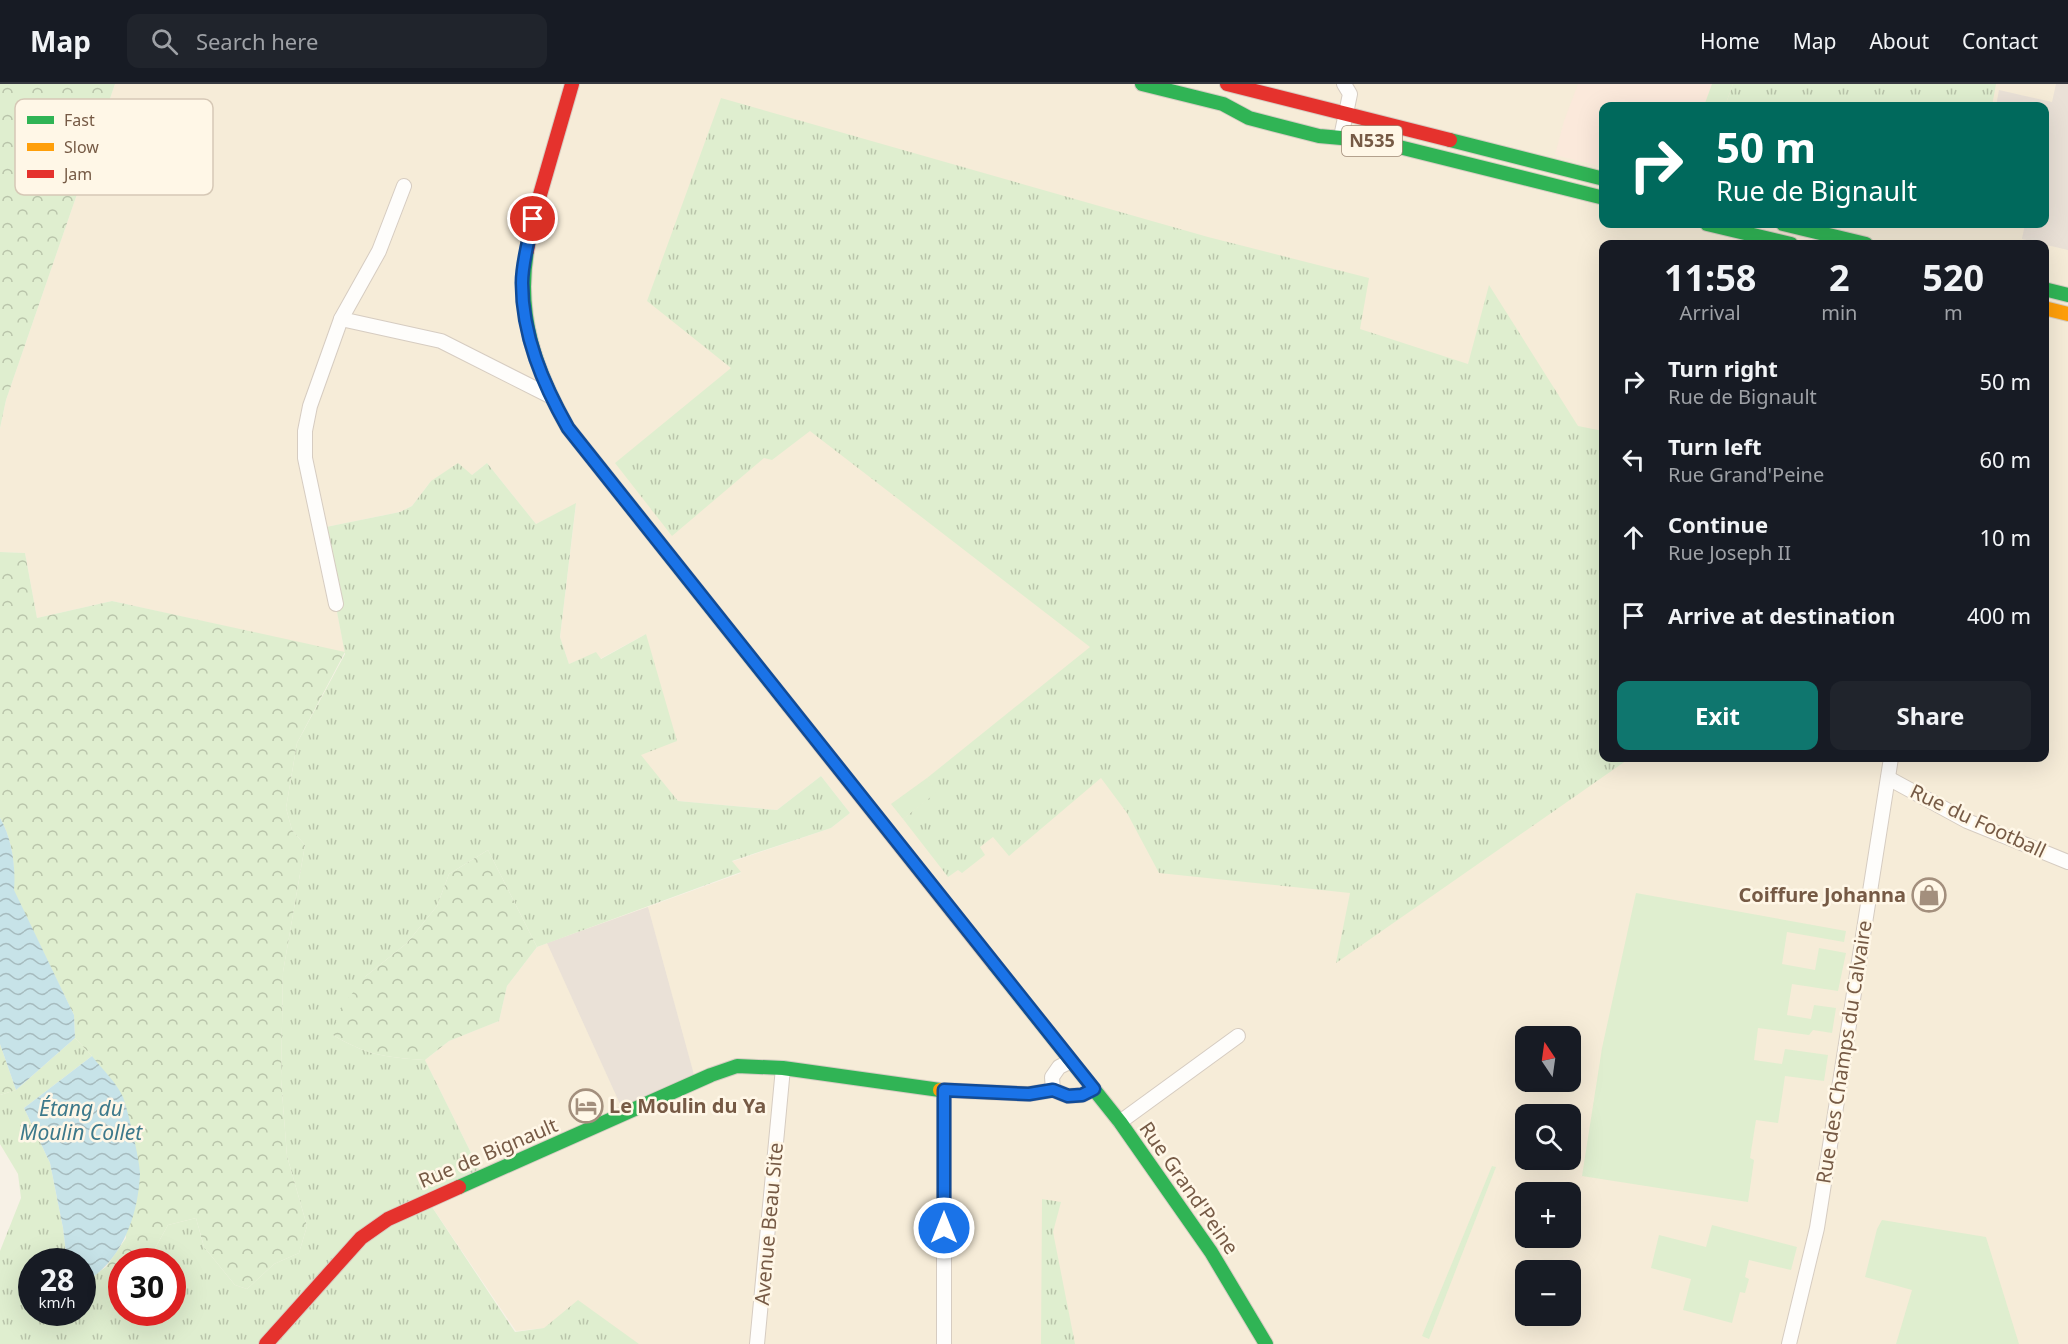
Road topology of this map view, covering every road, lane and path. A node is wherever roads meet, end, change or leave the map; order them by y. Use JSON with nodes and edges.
{"nodes":[{"id":1,"x":572,"y":84,"type":"edge"},
{"id":2,"x":1142,"y":84,"type":"edge"},
{"id":3,"x":1227,"y":84,"type":"edge"},
{"id":4,"x":1344,"y":84,"type":"edge"},
{"id":5,"x":1347,"y":114,"type":"junction"},
{"id":6,"x":1341,"y":137,"type":"junction"},
{"id":7,"x":1599,"y":177,"type":"edge"},
{"id":8,"x":404,"y":186,"type":"dead end"},
{"id":9,"x":1599,"y":197,"type":"edge"},
{"id":10,"x":1724,"y":228,"type":"edge"},
{"id":11,"x":1800,"y":228,"type":"edge"},
{"id":12,"x":1774,"y":240,"type":"edge"},
{"id":13,"x":1849,"y":240,"type":"edge"},
{"id":14,"x":2049,"y":290,"type":"edge"},
{"id":15,"x":2068,"y":295,"type":"edge"},
{"id":16,"x":2049,"y":309,"type":"edge"},
{"id":17,"x":2068,"y":314,"type":"edge"},
{"id":18,"x":341,"y":319,"type":"junction"},
{"id":19,"x":550,"y":396,"type":"junction"},
{"id":20,"x":336,"y":604,"type":"dead end"},
{"id":21,"x":1891,"y":762,"type":"edge"},
{"id":22,"x":1888,"y":778,"type":"junction"},
{"id":23,"x":2068,"y":862,"type":"edge"},
{"id":24,"x":1238,"y":1036,"type":"dead end"},
{"id":25,"x":1071,"y":1060,"type":"junction"},
{"id":26,"x":783,"y":1068,"type":"junction"},
{"id":27,"x":1094,"y":1089,"type":"junction"},
{"id":28,"x":944,"y":1090,"type":"junction"},
{"id":29,"x":1053,"y":1090,"type":"junction"},
{"id":30,"x":1119,"y":1122,"type":"junction"},
{"id":31,"x":266,"y":1344,"type":"edge"},
{"id":32,"x":757,"y":1344,"type":"edge"},
{"id":33,"x":944,"y":1344,"type":"edge"},
{"id":34,"x":1266,"y":1344,"type":"edge"},
{"id":35,"x":1789,"y":1344,"type":"edge"}],
"edges":[{"from":1,"to":19,"type":"main road","name":"Rue Grand'Peine"},
{"from":2,"to":6,"type":"main road","number":"N535"},
{"from":3,"to":5,"type":"main road","number":"N535"},
{"from":4,"to":5,"type":"street"},
{"from":5,"to":6,"type":"street"},
{"from":5,"to":7,"type":"main road","number":"N535"},
{"from":6,"to":9,"type":"main road","number":"N535"},
{"from":8,"to":18,"type":"street"},
{"from":10,"to":12,"type":"main road"},
{"from":11,"to":13,"type":"main road"},
{"from":14,"to":15,"type":"main road"},
{"from":16,"to":17,"type":"main road"},
{"from":18,"to":19,"type":"street"},
{"from":18,"to":20,"type":"street"},
{"from":19,"to":25,"type":"main road","name":"Rue Grand'Peine"},
{"from":21,"to":22,"type":"street","name":"Rue des Champs du Calvaire"},
{"from":22,"to":23,"type":"street","name":"Rue du Football"},
{"from":22,"to":35,"type":"street","name":"Rue des Champs du Calvaire"},
{"from":24,"to":30,"type":"street"},
{"from":25,"to":27,"type":"main road","name":"Rue Grand'Peine"},
{"from":25,"to":29,"type":"street"},
{"from":26,"to":28,"type":"main road","name":"Rue de Bignault"},
{"from":26,"to":31,"type":"main road","name":"Rue de Bignault"},
{"from":26,"to":32,"type":"street","name":"Avenue Beau Site"},
{"from":27,"to":29,"type":"main road","name":"Rue de Bignault"},
{"from":27,"to":30,"type":"main road","name":"Rue Grand'Peine"},
{"from":28,"to":29,"type":"main road","name":"Rue de Bignault"},
{"from":28,"to":33,"type":"street"},
{"from":30,"to":34,"type":"main road","name":"Rue Grand'Peine"}]}
